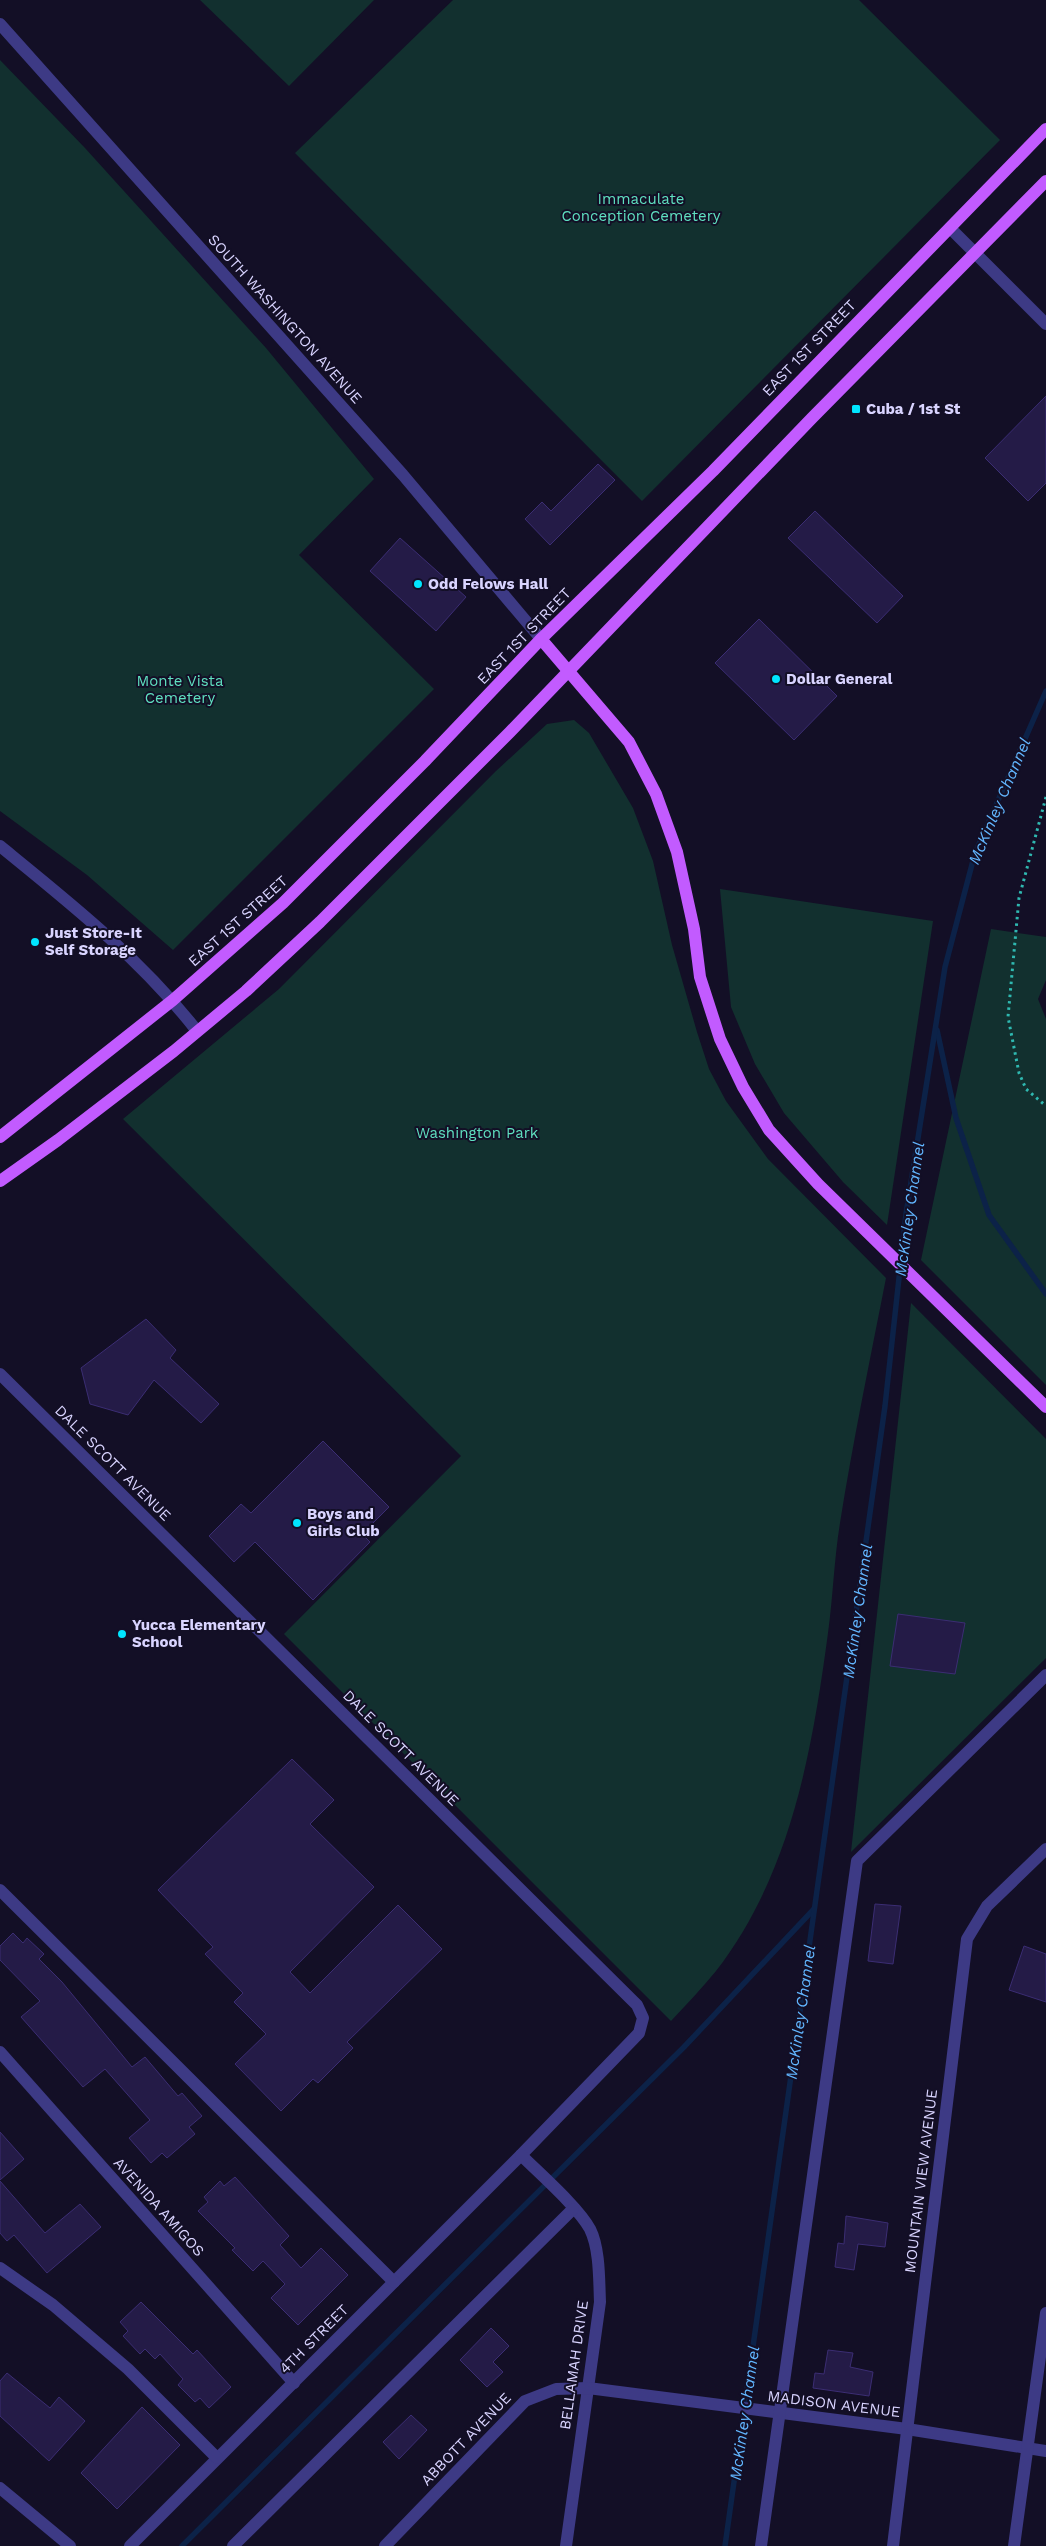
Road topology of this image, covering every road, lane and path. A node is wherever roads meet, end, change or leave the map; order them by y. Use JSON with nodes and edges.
{"nodes":[{"id":1,"x":0,"y":24,"type":"edge"},
{"id":2,"x":1046,"y":129,"type":"edge"},
{"id":3,"x":1046,"y":181,"type":"edge"},
{"id":4,"x":950,"y":228,"type":"junction"},
{"id":5,"x":974,"y":253,"type":"junction"},
{"id":6,"x":1046,"y":324,"type":"edge"},
{"id":7,"x":542,"y":639,"type":"junction"},
{"id":8,"x":569,"y":669,"type":"junction"},
{"id":9,"x":1046,"y":798,"type":"edge"},
{"id":10,"x":0,"y":846,"type":"edge"},
{"id":11,"x":173,"y":1000,"type":"junction"},
{"id":12,"x":197,"y":1031,"type":"junction"},
{"id":13,"x":1046,"y":1106,"type":"edge"},
{"id":14,"x":0,"y":1137,"type":"edge"},
{"id":15,"x":0,"y":1181,"type":"edge"},
{"id":16,"x":0,"y":1374,"type":"edge"},
{"id":17,"x":1046,"y":1407,"type":"edge"},
{"id":18,"x":1046,"y":1675,"type":"edge"},
{"id":19,"x":1046,"y":1848,"type":"edge"},
{"id":20,"x":0,"y":1890,"type":"edge"},
{"id":21,"x":0,"y":2052,"type":"edge"},
{"id":22,"x":521,"y":2155,"type":"junction"},
{"id":23,"x":570,"y":2206,"type":"junction"},
{"id":24,"x":0,"y":2268,"type":"edge"},
{"id":25,"x":394,"y":2282,"type":"junction"},
{"id":26,"x":1046,"y":2313,"type":"edge"},
{"id":27,"x":294,"y":2383,"type":"junction"},
{"id":28,"x":588,"y":2388,"type":"junction"},
{"id":29,"x":780,"y":2414,"type":"junction"},
{"id":30,"x":906,"y":2429,"type":"junction"},
{"id":31,"x":1027,"y":2448,"type":"junction"},
{"id":32,"x":1046,"y":2451,"type":"edge"},
{"id":33,"x":217,"y":2458,"type":"junction"},
{"id":34,"x":0,"y":2488,"type":"edge"},
{"id":35,"x":70,"y":2546,"type":"edge"},
{"id":36,"x":130,"y":2546,"type":"edge"},
{"id":37,"x":233,"y":2546,"type":"edge"},
{"id":38,"x":385,"y":2546,"type":"edge"},
{"id":39,"x":566,"y":2546,"type":"edge"},
{"id":40,"x":761,"y":2546,"type":"edge"},
{"id":41,"x":893,"y":2546,"type":"edge"},
{"id":42,"x":1014,"y":2546,"type":"edge"}],
"edges":[{"from":1,"to":7,"type":"street","name":"SOUTH WASHINGTON AVENUE"},
{"from":2,"to":4,"type":"main road","name":"EAST 1ST STREET"},
{"from":3,"to":5,"type":"main road"},
{"from":4,"to":5,"type":"street"},
{"from":4,"to":7,"type":"main road","name":"EAST 1ST STREET"},
{"from":5,"to":6,"type":"street"},
{"from":5,"to":8,"type":"main road"},
{"from":7,"to":8,"type":"main road"},
{"from":7,"to":11,"type":"main road","name":"EAST 1ST STREET"},
{"from":8,"to":12,"type":"main road"},
{"from":8,"to":17,"type":"main road"},
{"from":9,"to":13,"type":"path"},
{"from":10,"to":11,"type":"street"},
{"from":11,"to":12,"type":"street"},
{"from":11,"to":14,"type":"main road","name":"EAST 1ST STREET"},
{"from":12,"to":15,"type":"main road"},
{"from":16,"to":22,"type":"street","name":"DALE SCOTT AVENUE"},
{"from":18,"to":29,"type":"street"},
{"from":19,"to":30,"type":"street","name":"MOUNTAIN VIEW AVENUE"},
{"from":20,"to":25,"type":"street"},
{"from":21,"to":27,"type":"street","name":"AVENIDA AMIGOS"},
{"from":22,"to":23,"type":"street","name":"BELLAMAH DRIVE"},
{"from":22,"to":25,"type":"street","name":"4TH STREET"},
{"from":23,"to":28,"type":"street","name":"BELLAMAH DRIVE"},
{"from":23,"to":37,"type":"street"},
{"from":24,"to":33,"type":"street"},
{"from":25,"to":27,"type":"street","name":"4TH STREET"},
{"from":26,"to":31,"type":"street"},
{"from":27,"to":33,"type":"street","name":"4TH STREET"},
{"from":28,"to":29,"type":"street","name":"MADISON AVENUE"},
{"from":28,"to":38,"type":"street","name":"ABBOTT AVENUE"},
{"from":28,"to":39,"type":"street","name":"BELLAMAH DRIVE"},
{"from":29,"to":30,"type":"street","name":"MADISON AVENUE"},
{"from":29,"to":40,"type":"street"},
{"from":30,"to":31,"type":"street","name":"MADISON AVENUE"},
{"from":30,"to":41,"type":"street","name":"MOUNTAIN VIEW AVENUE"},
{"from":31,"to":32,"type":"street","name":"MADISON AVENUE"},
{"from":31,"to":42,"type":"street"},
{"from":33,"to":36,"type":"street","name":"4TH STREET"},
{"from":34,"to":35,"type":"street"}]}
